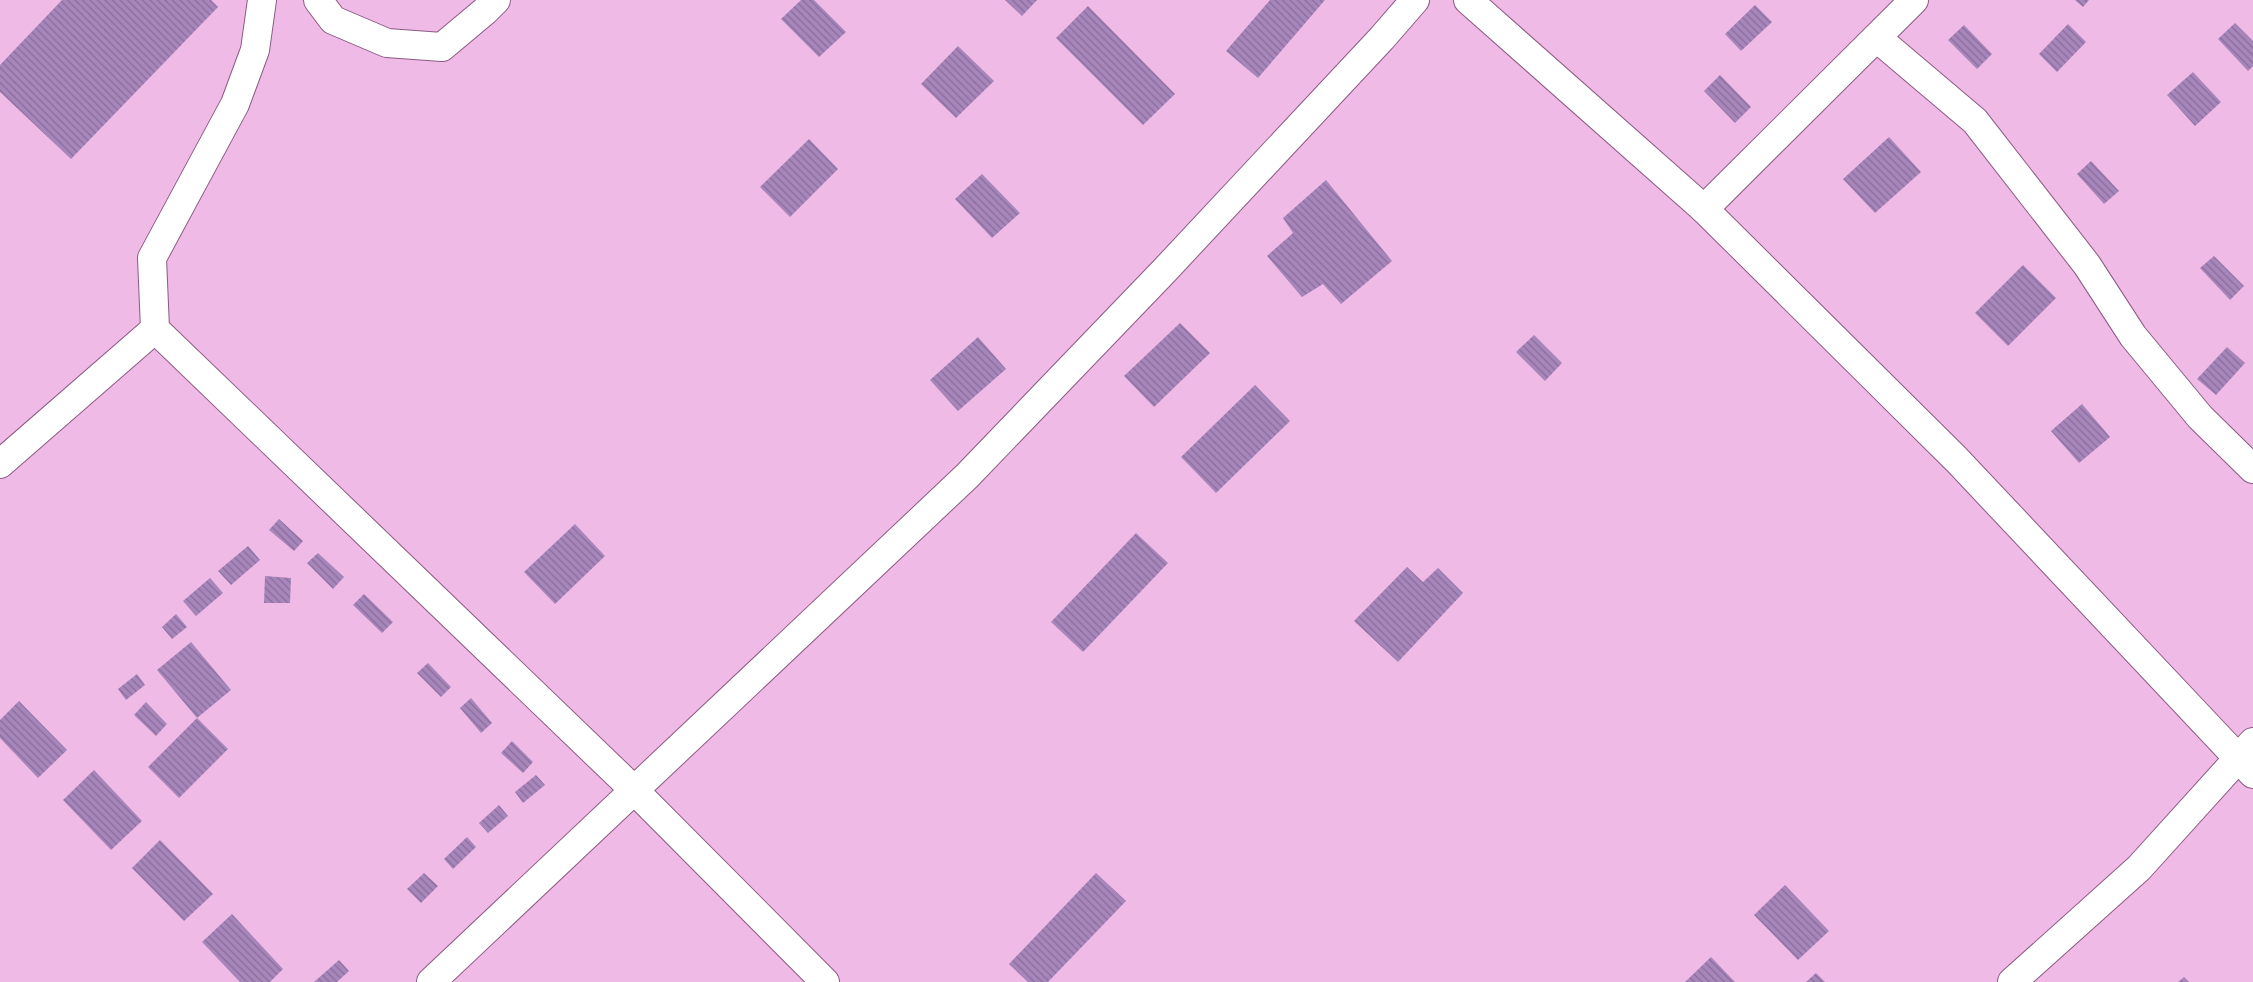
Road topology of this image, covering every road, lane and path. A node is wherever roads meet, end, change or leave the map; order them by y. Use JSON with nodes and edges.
{"nodes":[{"id":1,"x":262,"y":0,"type":"edge"},
{"id":2,"x":318,"y":0,"type":"edge"},
{"id":3,"x":496,"y":0,"type":"edge"},
{"id":4,"x":1415,"y":0,"type":"edge"},
{"id":5,"x":1468,"y":0,"type":"edge"},
{"id":6,"x":1914,"y":0,"type":"edge"},
{"id":7,"x":1877,"y":38,"type":"junction"},
{"id":8,"x":1704,"y":210,"type":"junction"},
{"id":9,"x":155,"y":329,"type":"junction"},
{"id":10,"x":0,"y":464,"type":"edge"},
{"id":11,"x":2253,"y":469,"type":"edge"},
{"id":12,"x":2248,"y":758,"type":"edge"},
{"id":13,"x":633,"y":789,"type":"junction"},
{"id":14,"x":431,"y":982,"type":"edge"},
{"id":15,"x":825,"y":982,"type":"edge"},
{"id":16,"x":2012,"y":982,"type":"edge"}],
"edges":[{"from":1,"to":9,"type":"street"},
{"from":2,"to":3,"type":"street"},
{"from":4,"to":13,"type":"street"},
{"from":5,"to":8,"type":"street"},
{"from":6,"to":7,"type":"street"},
{"from":7,"to":8,"type":"street"},
{"from":7,"to":11,"type":"street"},
{"from":8,"to":12,"type":"street"},
{"from":9,"to":10,"type":"street"},
{"from":9,"to":13,"type":"street"},
{"from":12,"to":16,"type":"street"},
{"from":13,"to":14,"type":"street"},
{"from":13,"to":15,"type":"street"}]}
